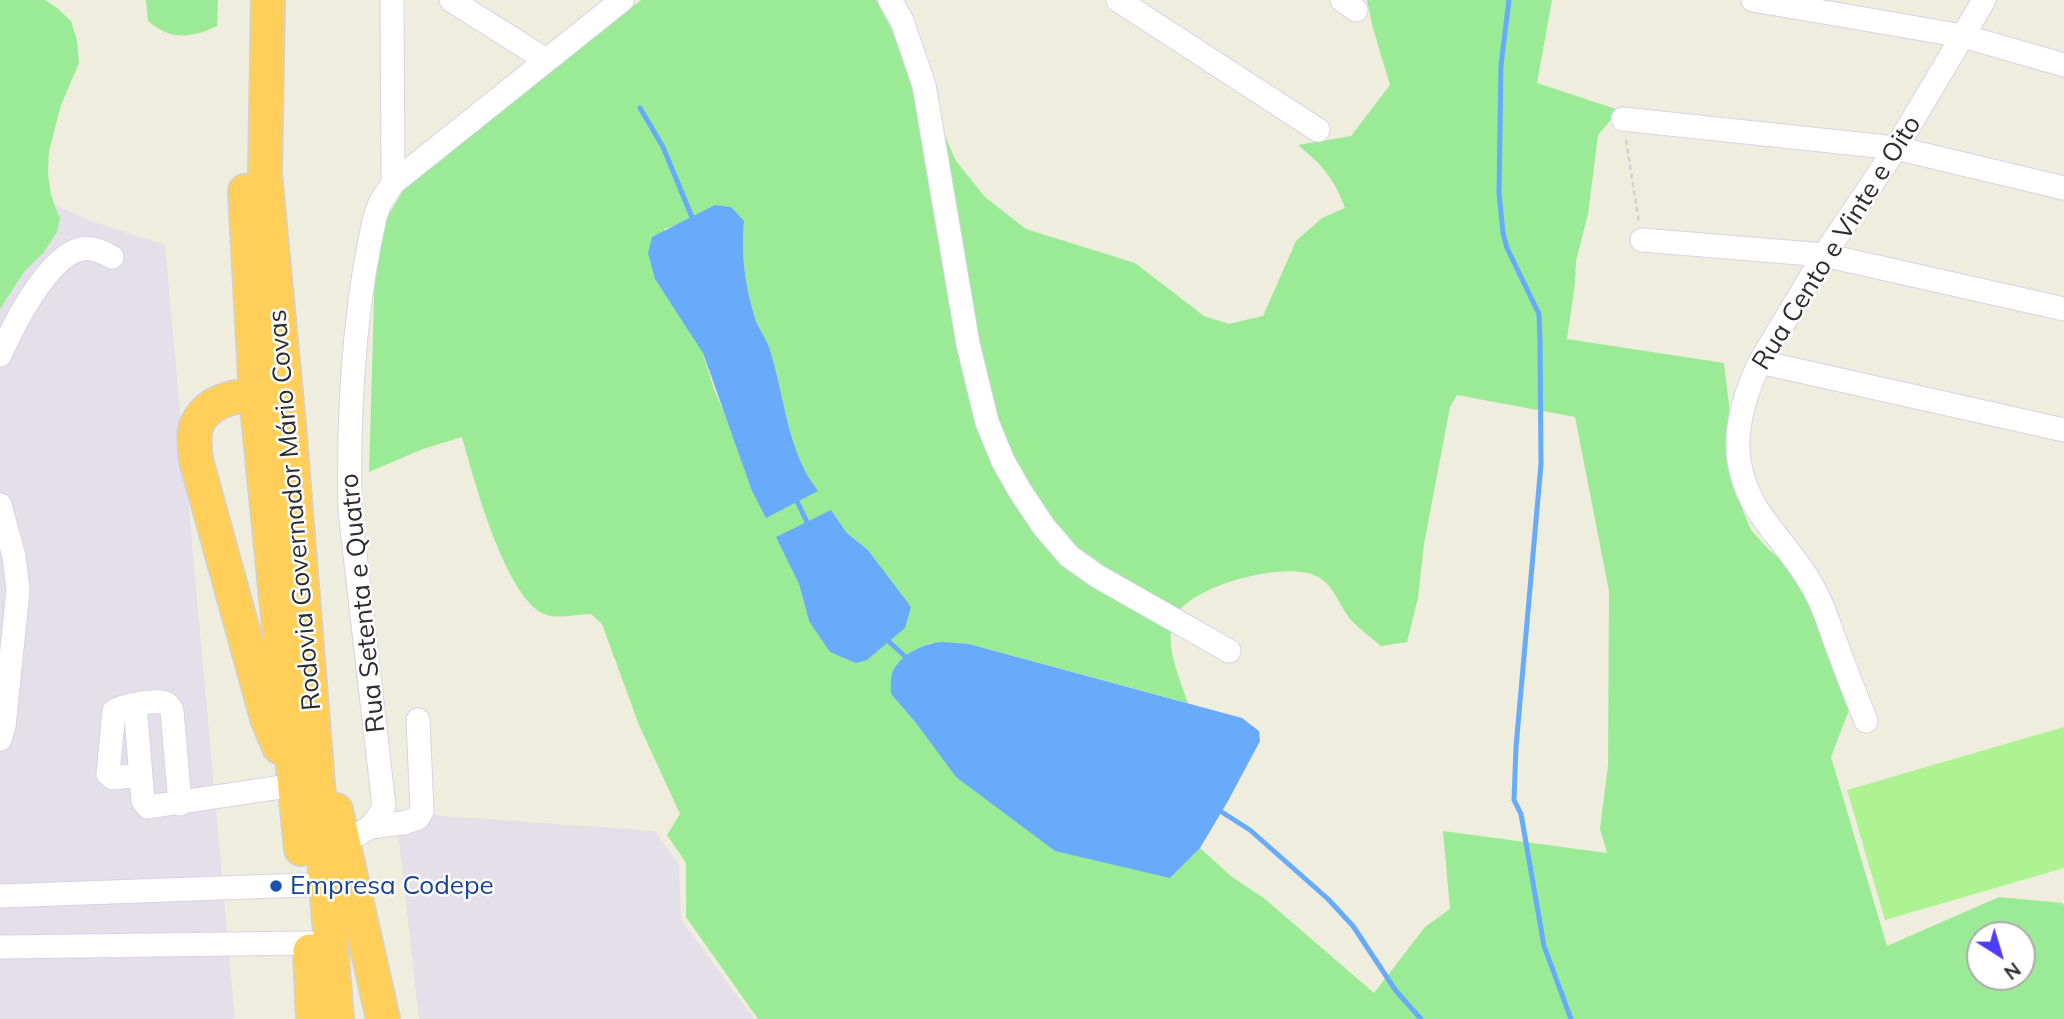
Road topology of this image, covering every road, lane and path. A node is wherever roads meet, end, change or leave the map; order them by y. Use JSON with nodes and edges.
{"nodes":[{"id":1,"x":246,"y":0,"type":"edge"},
{"id":2,"x":268,"y":0,"type":"edge"},
{"id":3,"x":392,"y":0,"type":"edge"},
{"id":4,"x":451,"y":0,"type":"edge"},
{"id":5,"x":622,"y":0,"type":"edge"},
{"id":6,"x":890,"y":0,"type":"edge"},
{"id":7,"x":1118,"y":0,"type":"edge"},
{"id":8,"x":1753,"y":0,"type":"edge"},
{"id":9,"x":1984,"y":0,"type":"edge"},
{"id":10,"x":1963,"y":36,"type":"junction"},
{"id":11,"x":546,"y":60,"type":"junction"},
{"id":12,"x":2064,"y":65,"type":"edge"},
{"id":13,"x":1623,"y":119,"type":"joint"},
{"id":14,"x":1318,"y":130,"type":"dead end"},
{"id":15,"x":1896,"y":148,"type":"junction"},
{"id":16,"x":393,"y":183,"type":"junction"},
{"id":17,"x":2064,"y":188,"type":"edge"},
{"id":18,"x":1642,"y":240,"type":"joint"},
{"id":19,"x":1824,"y":255,"type":"junction"},
{"id":20,"x":112,"y":257,"type":"dead end"},
{"id":21,"x":2064,"y":309,"type":"edge"},
{"id":22,"x":0,"y":355,"type":"edge"},
{"id":23,"x":1760,"y":362,"type":"junction"},
{"id":24,"x":256,"y":396,"type":"junction"},
{"id":25,"x":289,"y":425,"type":"junction"},
{"id":26,"x":2064,"y":430,"type":"edge"},
{"id":27,"x":0,"y":505,"type":"edge"},
{"id":28,"x":1229,"y":651,"type":"dead end"},
{"id":29,"x":135,"y":705,"type":"junction"},
{"id":30,"x":418,"y":720,"type":"dead end"},
{"id":31,"x":1866,"y":720,"type":"dead end"},
{"id":32,"x":0,"y":739,"type":"edge"},
{"id":33,"x":140,"y":775,"type":"junction"},
{"id":34,"x":302,"y":776,"type":"junction"},
{"id":35,"x":180,"y":804,"type":"junction"},
{"id":36,"x":357,"y":833,"type":"junction"},
{"id":37,"x":304,"y":885,"type":"junction"},
{"id":38,"x":0,"y":896,"type":"edge"},
{"id":39,"x":310,"y":943,"type":"junction"},
{"id":40,"x":0,"y":947,"type":"edge"},
{"id":41,"x":313,"y":1019,"type":"edge"},
{"id":42,"x":337,"y":1019,"type":"edge"},
{"id":43,"x":383,"y":1019,"type":"edge"}],
"edges":[{"from":1,"to":24,"type":"highway","name":"Rodovia Governador Mário Covas"},
{"from":2,"to":25,"type":"highway","name":"Rodovia Governador Mário Covas"},
{"from":3,"to":16,"type":"street"},
{"from":4,"to":11,"type":"street"},
{"from":5,"to":11,"type":"street"},
{"from":6,"to":28,"type":"street"},
{"from":7,"to":14,"type":"street"},
{"from":8,"to":10,"type":"street"},
{"from":9,"to":10,"type":"street","name":"Rua Cento e Vinte e Oito"},
{"from":10,"to":12,"type":"street"},
{"from":10,"to":15,"type":"street","name":"Rua Cento e Vinte e Oito"},
{"from":11,"to":16,"type":"street"},
{"from":13,"to":15,"type":"street"},
{"from":13,"to":18,"type":"path"},
{"from":15,"to":17,"type":"street"},
{"from":15,"to":19,"type":"street","name":"Rua Cento e Vinte e Oito"},
{"from":16,"to":36,"type":"street","name":"Rua Setenta e Quatro"},
{"from":18,"to":19,"type":"street"},
{"from":19,"to":21,"type":"street"},
{"from":19,"to":23,"type":"street","name":"Rua Cento e Vinte e Oito"},
{"from":20,"to":22,"type":"street"},
{"from":23,"to":26,"type":"street"},
{"from":23,"to":31,"type":"street","name":"Rua Cento e Vinte e Oito"},
{"from":24,"to":25,"type":"highway"},
{"from":24,"to":34,"type":"highway","name":"Rodovia Governador Mário Covas"},
{"from":24,"to":34,"type":"highway"},
{"from":25,"to":34,"type":"highway","name":"Rodovia Governador Mário Covas"},
{"from":27,"to":32,"type":"street"},
{"from":29,"to":33,"type":"street"},
{"from":29,"to":33,"type":"street"},
{"from":29,"to":35,"type":"street"},
{"from":30,"to":36,"type":"street"},
{"from":33,"to":35,"type":"street"},
{"from":34,"to":35,"type":"street"},
{"from":34,"to":36,"type":"highway"},
{"from":34,"to":37,"type":"highway","name":"Rodovia Governador Mário Covas"},
{"from":34,"to":42,"type":"highway","name":"Rodovia Governador Mário Covas"},
{"from":36,"to":43,"type":"highway"},
{"from":37,"to":38,"type":"street"},
{"from":37,"to":39,"type":"highway","name":"Rodovia Governador Mário Covas"},
{"from":39,"to":40,"type":"street"},
{"from":39,"to":41,"type":"highway","name":"Rodovia Governador Mário Covas"}]}
